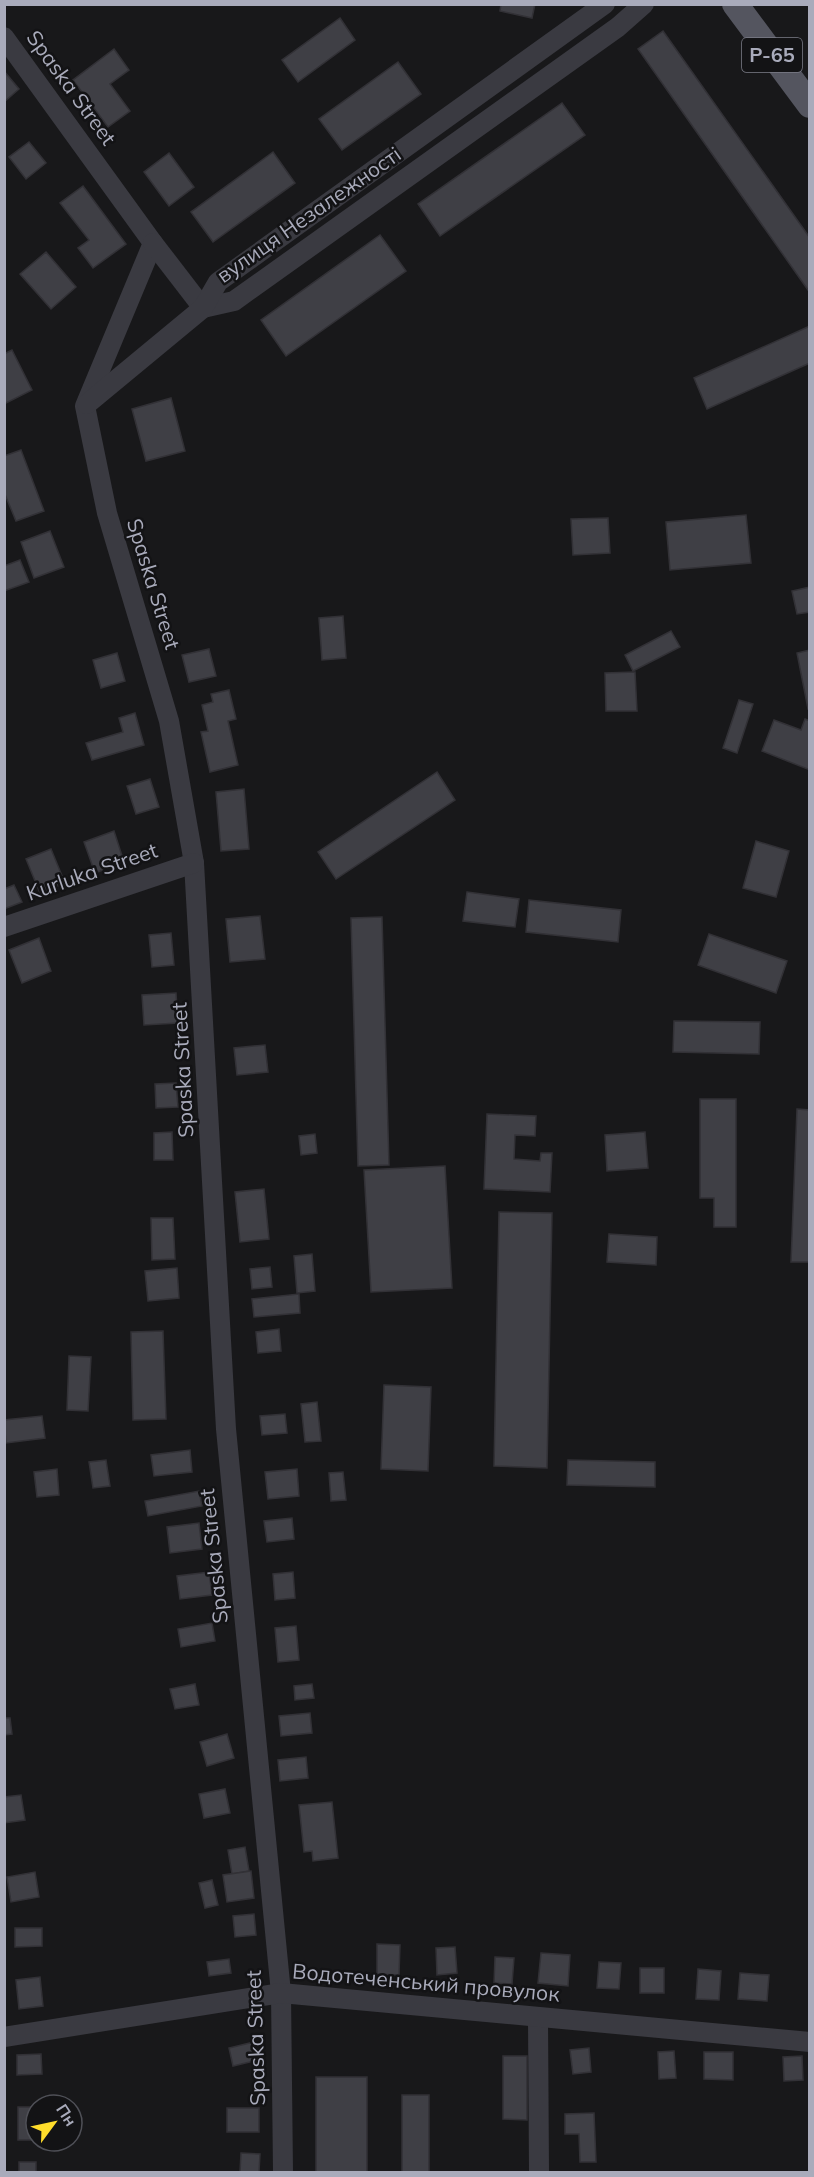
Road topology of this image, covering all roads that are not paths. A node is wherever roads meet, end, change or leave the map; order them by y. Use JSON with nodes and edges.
{"nodes":[{"id":1,"x":605,"y":4,"type":"edge"},
{"id":2,"x":644,"y":4,"type":"edge"},
{"id":3,"x":735,"y":4,"type":"edge"},
{"id":4,"x":4,"y":37,"type":"edge"},
{"id":5,"x":810,"y":105,"type":"edge"},
{"id":6,"x":153,"y":243,"type":"junction"},
{"id":7,"x":203,"y":308,"type":"junction"},
{"id":8,"x":85,"y":406,"type":"junction"},
{"id":9,"x":194,"y":863,"type":"junction"},
{"id":10,"x":4,"y":927,"type":"edge"},
{"id":11,"x":280,"y":1993,"type":"junction"},
{"id":12,"x":538,"y":2018,"type":"junction"},
{"id":13,"x":4,"y":2037,"type":"edge"},
{"id":14,"x":810,"y":2042,"type":"edge"},
{"id":15,"x":283,"y":2172,"type":"edge"},
{"id":16,"x":539,"y":2172,"type":"edge"}],
"edges":[{"from":1,"to":7,"type":"street","name":"вулиця Незалежності"},
{"from":2,"to":7,"type":"street","name":"вулиця Незалежності"},
{"from":3,"to":5,"type":"main road","number":"Р-65"},
{"from":4,"to":6,"type":"street","name":"Spaska Street"},
{"from":6,"to":7,"type":"street","name":"Spaska Street"},
{"from":6,"to":8,"type":"street"},
{"from":7,"to":8,"type":"street"},
{"from":8,"to":9,"type":"street","name":"Spaska Street"},
{"from":9,"to":10,"type":"street","name":"Kurluka Street"},
{"from":9,"to":11,"type":"street","name":"Spaska Street"},
{"from":11,"to":12,"type":"street","name":"Водотеченський провулок"},
{"from":11,"to":13,"type":"street","name":"Водотеченський провулок"},
{"from":11,"to":15,"type":"street","name":"Spaska Street"},
{"from":12,"to":14,"type":"street","name":"Водотеченський провулок"},
{"from":12,"to":16,"type":"street"}]}
